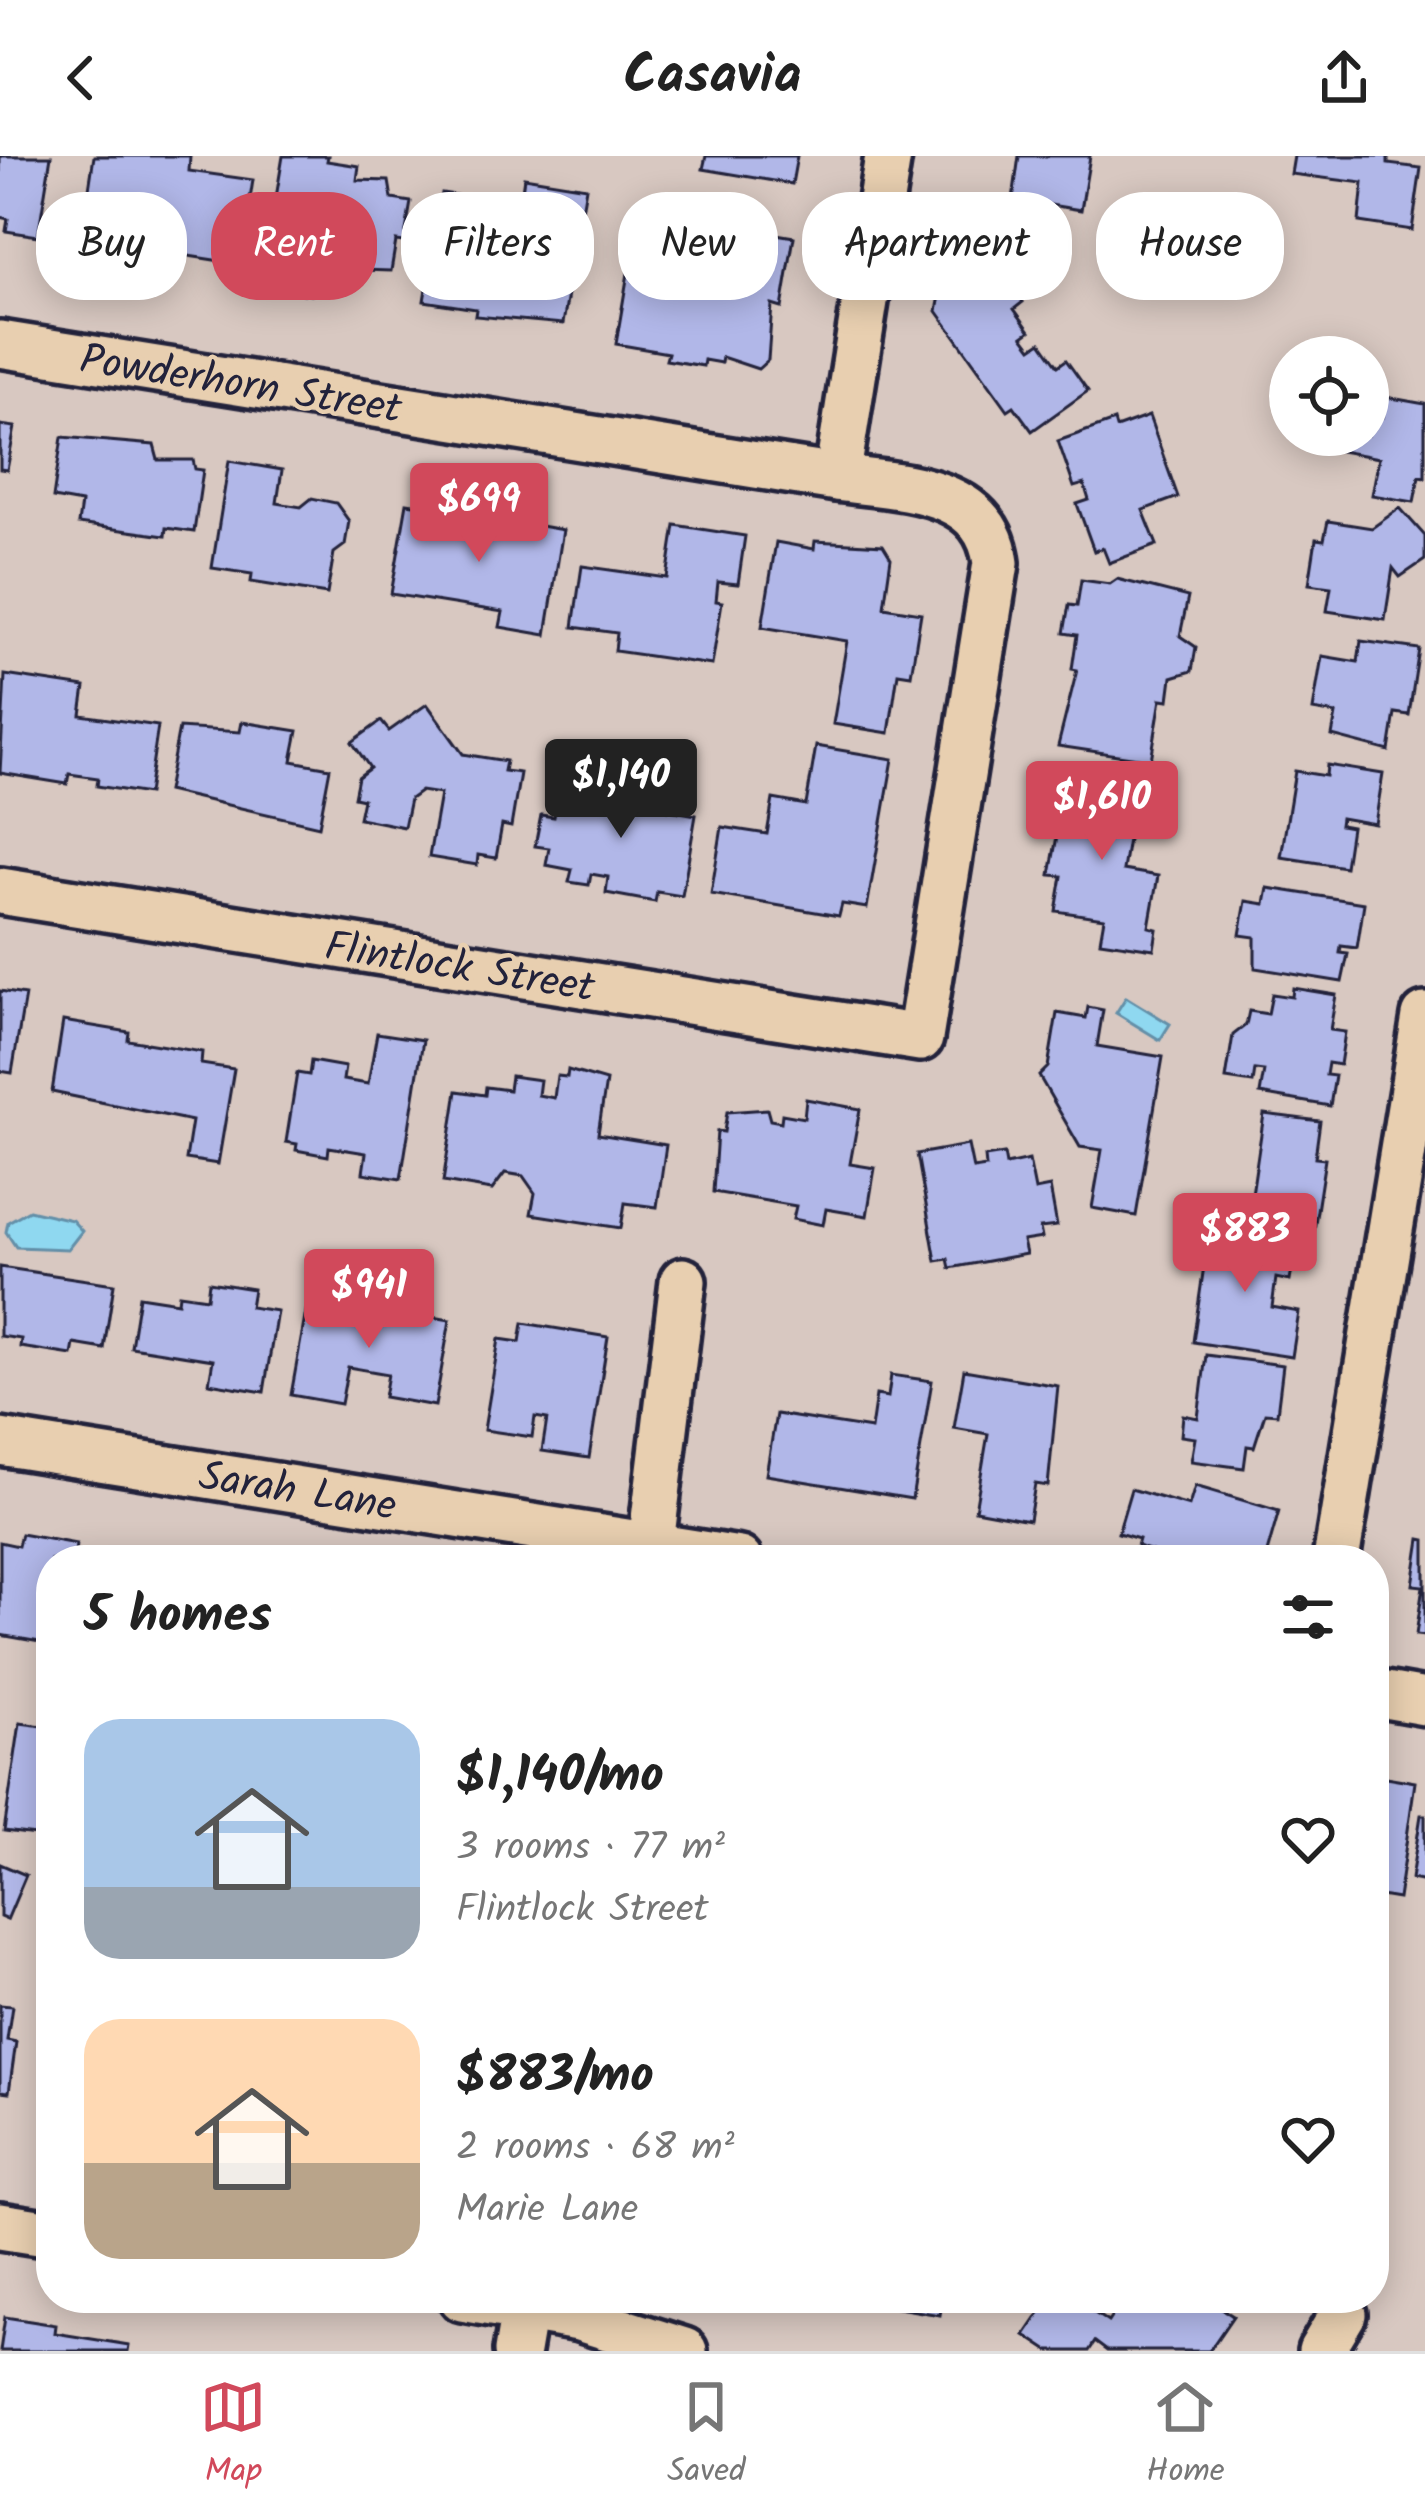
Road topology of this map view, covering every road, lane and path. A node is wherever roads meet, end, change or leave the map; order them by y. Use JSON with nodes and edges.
{"nodes":[{"id":1,"x":888,"y":156,"type":"edge"},
{"id":2,"x":0,"y":344,"type":"edge"},
{"id":3,"x":837,"y":478,"type":"junction"},
{"id":4,"x":0,"y":891,"type":"edge"},
{"id":5,"x":1425,"y":1016,"type":"edge"},
{"id":6,"x":920,"y":1038,"type":"joint"},
{"id":7,"x":683,"y":1281,"type":"dead end"},
{"id":8,"x":0,"y":1442,"type":"edge"},
{"id":9,"x":604,"y":1545,"type":"edge"},
{"id":10,"x":652,"y":1545,"type":"edge"},
{"id":11,"x":1338,"y":1545,"type":"edge"},
{"id":12,"x":1389,"y":1696,"type":"edge"},
{"id":13,"x":1425,"y":1702,"type":"edge"},
{"id":14,"x":0,"y":2226,"type":"edge"},
{"id":15,"x":36,"y":2232,"type":"edge"},
{"id":16,"x":522,"y":2319,"type":"edge"},
{"id":17,"x":683,"y":2351,"type":"edge"}],
"edges":[{"from":1,"to":3,"type":"street"},
{"from":2,"to":3,"type":"street","name":"Powderhorn Street"},
{"from":3,"to":6,"type":"street","name":"Powderhorn Street"},
{"from":4,"to":6,"type":"street","name":"Flintlock Street"},
{"from":5,"to":11,"type":"street"},
{"from":7,"to":10,"type":"street"},
{"from":8,"to":9,"type":"street","name":"Sarah Lane"},
{"from":12,"to":13,"type":"street"},
{"from":14,"to":15,"type":"street"},
{"from":16,"to":17,"type":"street"}]}
